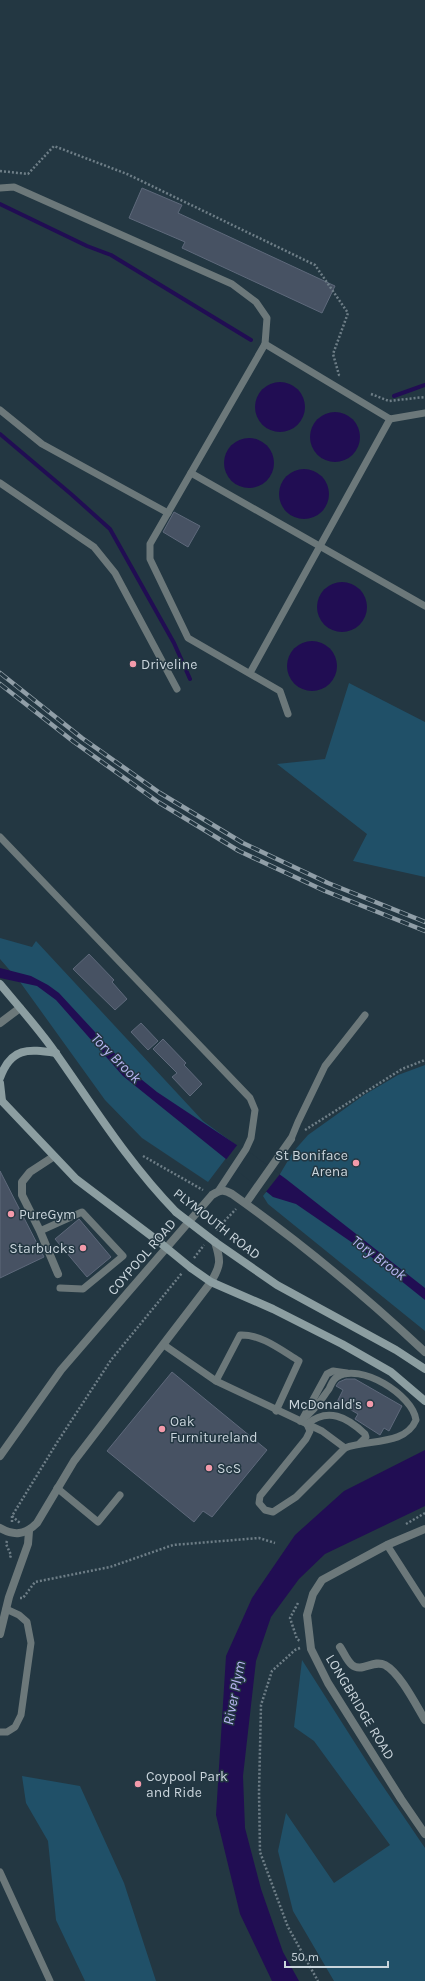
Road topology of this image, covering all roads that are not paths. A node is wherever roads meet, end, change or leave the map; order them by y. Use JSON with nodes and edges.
{"nodes":[{"id":1,"x":0,"y":188,"type":"edge"},
{"id":2,"x":265,"y":344,"type":"junction"},
{"id":3,"x":0,"y":410,"type":"edge"},
{"id":4,"x":425,"y":413,"type":"edge"},
{"id":5,"x":390,"y":419,"type":"junction"},
{"id":6,"x":191,"y":473,"type":"junction"},
{"id":7,"x":0,"y":483,"type":"edge"},
{"id":8,"x":168,"y":513,"type":"junction"},
{"id":9,"x":319,"y":547,"type":"junction"},
{"id":10,"x":425,"y":606,"type":"edge"},
{"id":11,"x":250,"y":673,"type":"junction"},
{"id":12,"x":177,"y":689,"type":"dead end"},
{"id":13,"x":288,"y":714,"type":"dead end"},
{"id":14,"x":0,"y":837,"type":"edge"},
{"id":15,"x":0,"y":984,"type":"edge"},
{"id":16,"x":20,"y":1008,"type":"junction"},
{"id":17,"x":365,"y":1015,"type":"dead end"},
{"id":18,"x":0,"y":1023,"type":"edge"},
{"id":19,"x":56,"y":1053,"type":"junction"},
{"id":20,"x":0,"y":1078,"type":"edge"},
{"id":21,"x":0,"y":1083,"type":"edge"},
{"id":22,"x":1,"y":1100,"type":"edge"},
{"id":23,"x":295,"y":1137,"type":"joint"},
{"id":24,"x":53,"y":1157,"type":"junction"},
{"id":25,"x":216,"y":1193,"type":"junction"},
{"id":26,"x":246,"y":1203,"type":"junction"},
{"id":27,"x":40,"y":1231,"type":"junction"},
{"id":28,"x":211,"y":1240,"type":"junction"},
{"id":29,"x":58,"y":1274,"type":"dead end"},
{"id":30,"x":211,"y":1282,"type":"junction"},
{"id":31,"x":60,"y":1288,"type":"dead end"},
{"id":32,"x":164,"y":1345,"type":"junction"},
{"id":33,"x":425,"y":1352,"type":"edge"},
{"id":34,"x":425,"y":1370,"type":"edge"},
{"id":35,"x":216,"y":1381,"type":"junction"},
{"id":36,"x":425,"y":1401,"type":"edge"},
{"id":37,"x":276,"y":1410,"type":"junction"},
{"id":38,"x":304,"y":1423,"type":"junction"},
{"id":39,"x":359,"y":1444,"type":"junction"},
{"id":40,"x":345,"y":1448,"type":"junction"},
{"id":41,"x":0,"y":1456,"type":"edge"},
{"id":42,"x":57,"y":1488,"type":"junction"},
{"id":43,"x":120,"y":1495,"type":"dead end"},
{"id":44,"x":0,"y":1528,"type":"edge"},
{"id":45,"x":425,"y":1529,"type":"edge"},
{"id":46,"x":29,"y":1531,"type":"junction"},
{"id":47,"x":387,"y":1545,"type":"junction"},
{"id":48,"x":425,"y":1604,"type":"edge"},
{"id":49,"x":6,"y":1609,"type":"junction"},
{"id":50,"x":0,"y":1634,"type":"edge"},
{"id":51,"x":340,"y":1647,"type":"dead end"},
{"id":52,"x":425,"y":1720,"type":"edge"},
{"id":53,"x":0,"y":1732,"type":"edge"},
{"id":54,"x":425,"y":1834,"type":"edge"},
{"id":55,"x":0,"y":1872,"type":"edge"},
{"id":56,"x":50,"y":1981,"type":"edge"}],
"edges":[{"from":1,"to":2,"type":"lane"},
{"from":2,"to":5,"type":"lane"},
{"from":2,"to":6,"type":"lane"},
{"from":3,"to":8,"type":"lane"},
{"from":4,"to":5,"type":"lane"},
{"from":5,"to":9,"type":"lane"},
{"from":6,"to":8,"type":"lane"},
{"from":6,"to":9,"type":"lane"},
{"from":7,"to":12,"type":"lane"},
{"from":8,"to":11,"type":"lane"},
{"from":9,"to":10,"type":"lane"},
{"from":9,"to":11,"type":"lane"},
{"from":11,"to":13,"type":"lane"},
{"from":14,"to":25,"type":"lane"},
{"from":15,"to":16,"type":"main road","name":"PLYMOUTH ROAD"},
{"from":16,"to":18,"type":"street"},
{"from":16,"to":19,"type":"main road","name":"PLYMOUTH ROAD"},
{"from":17,"to":23,"type":"lane"},
{"from":19,"to":20,"type":"main road"},
{"from":19,"to":28,"type":"main road","name":"PLYMOUTH ROAD","bridge":true},
{"from":21,"to":22,"type":"main road"},
{"from":22,"to":24,"type":"main road"},
{"from":23,"to":26,"type":"street"},
{"from":24,"to":27,"type":"street"},
{"from":24,"to":30,"type":"main road","bridge":true},
{"from":25,"to":26,"type":"street"},
{"from":25,"to":41,"type":"street","name":"COYPOOL ROAD"},
{"from":26,"to":33,"type":"street"},
{"from":27,"to":29,"type":"street"},
{"from":27,"to":31,"type":"lane"},
{"from":28,"to":30,"type":"street"},
{"from":28,"to":34,"type":"main road","name":"PLYMOUTH ROAD"},
{"from":30,"to":32,"type":"street"},
{"from":30,"to":36,"type":"main road"},
{"from":32,"to":35,"type":"lane"},
{"from":32,"to":42,"type":"street"},
{"from":35,"to":37,"type":"lane"},
{"from":35,"to":37,"type":"lane"},
{"from":37,"to":38,"type":"lane"},
{"from":38,"to":39,"type":"lane"},
{"from":38,"to":39,"type":"lane"},
{"from":38,"to":40,"type":"lane"},
{"from":38,"to":40,"type":"lane"},
{"from":39,"to":40,"type":"lane"},
{"from":42,"to":43,"type":"lane"},
{"from":42,"to":46,"type":"street"},
{"from":44,"to":46,"type":"street"},
{"from":45,"to":47,"type":"street","name":"LONGBRIDGE ROAD"},
{"from":46,"to":49,"type":"street"},
{"from":47,"to":48,"type":"lane"},
{"from":47,"to":54,"type":"street","name":"LONGBRIDGE ROAD"},
{"from":49,"to":50,"type":"street"},
{"from":49,"to":53,"type":"lane"},
{"from":51,"to":52,"type":"street"},
{"from":55,"to":56,"type":"lane"}]}
